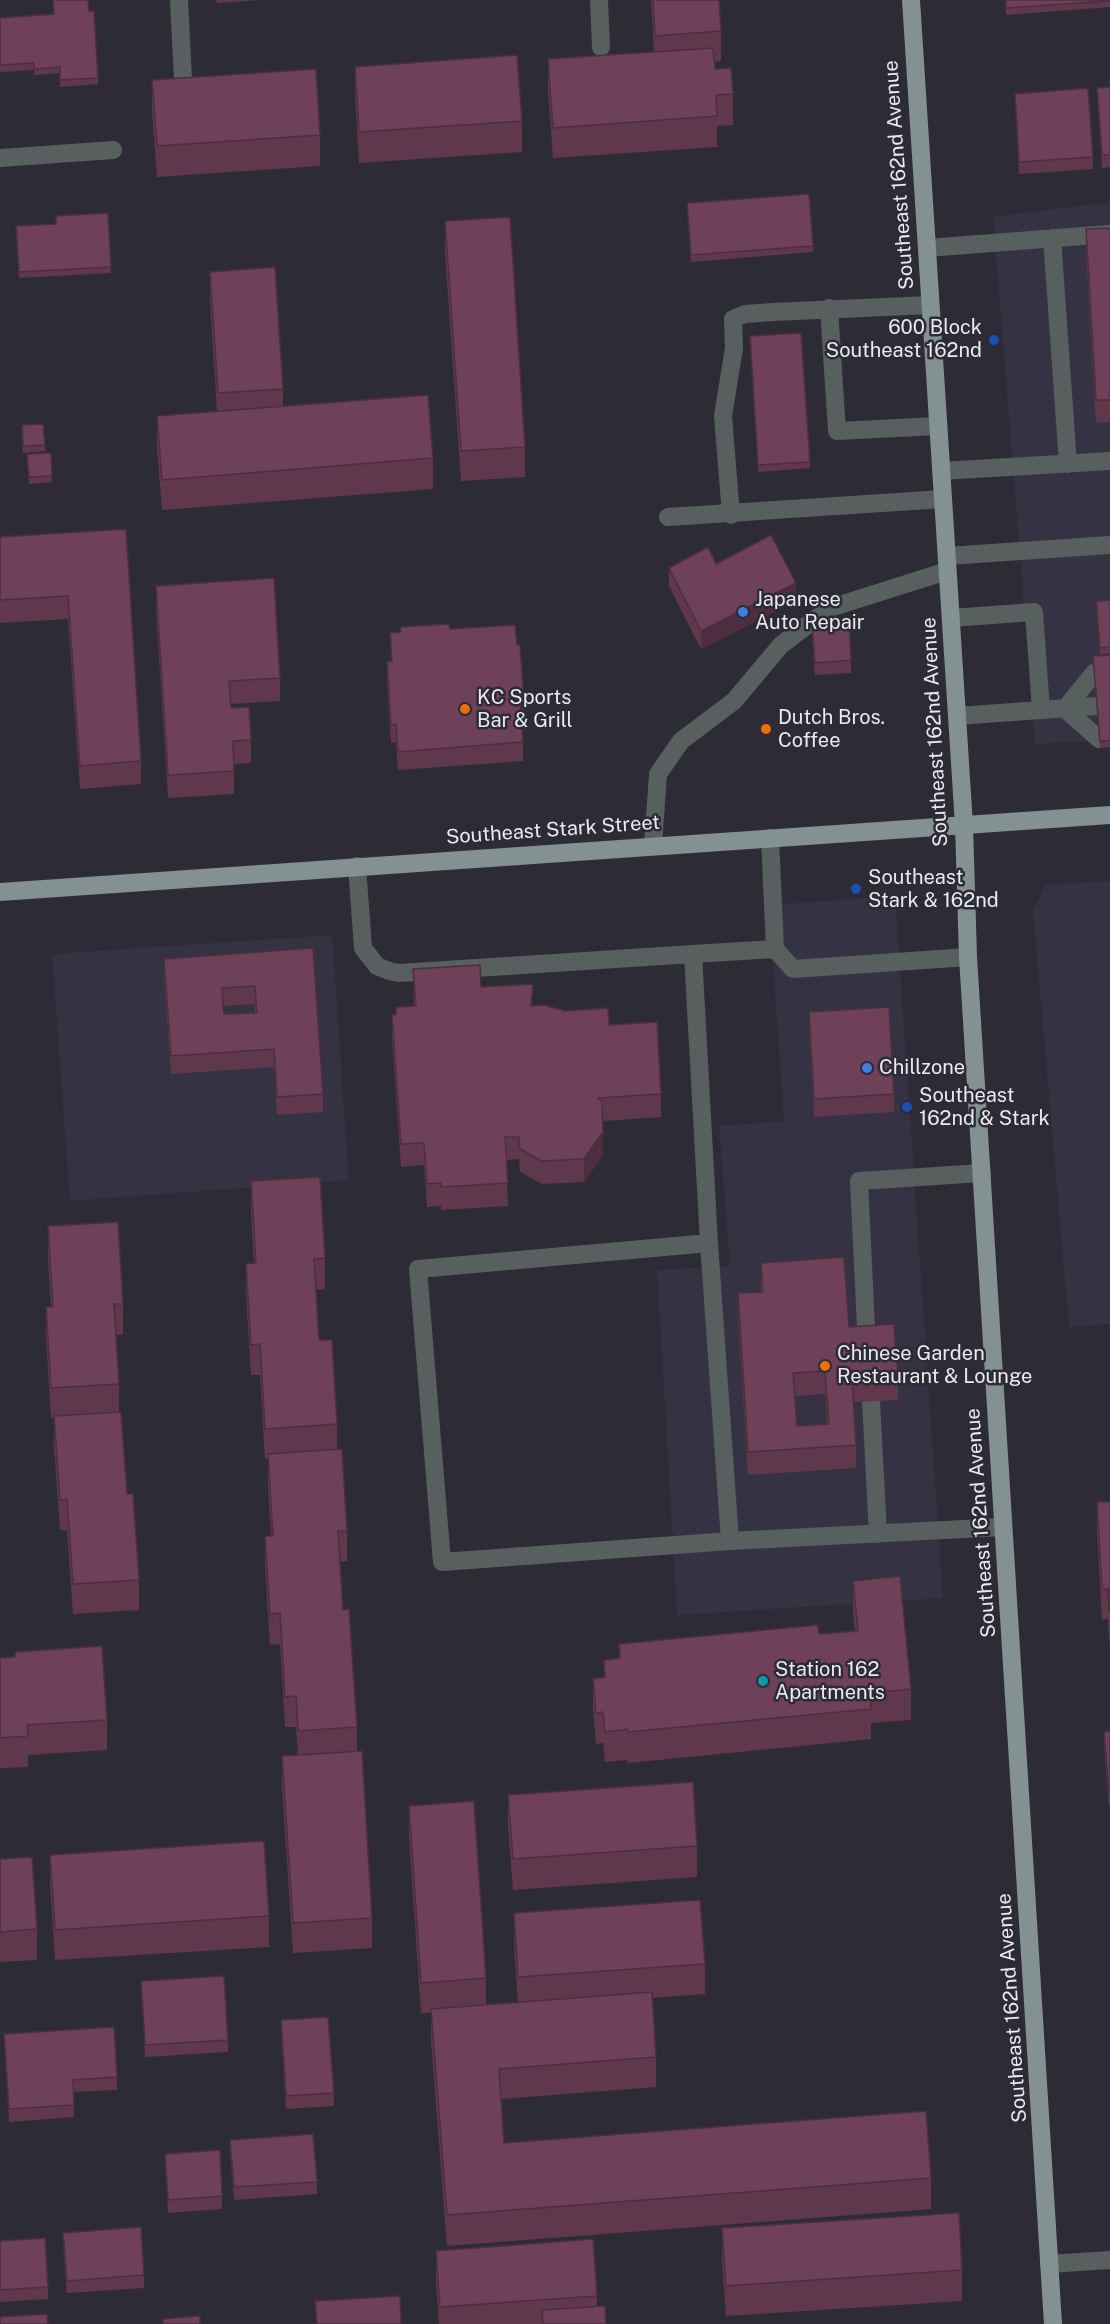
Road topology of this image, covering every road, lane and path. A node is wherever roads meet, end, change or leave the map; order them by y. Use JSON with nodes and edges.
{"nodes":[{"id":1,"x":179,"y":0,"type":"edge"},
{"id":2,"x":599,"y":0,"type":"edge"},
{"id":3,"x":911,"y":0,"type":"edge"},
{"id":4,"x":601,"y":47,"type":"dead end"},
{"id":5,"x":183,"y":79,"type":"edge"},
{"id":6,"x":113,"y":150,"type":"dead end"},
{"id":7,"x":0,"y":158,"type":"edge"},
{"id":8,"x":1110,"y":234,"type":"edge"},
{"id":9,"x":1052,"y":238,"type":"junction"},
{"id":10,"x":927,"y":248,"type":"junction"},
{"id":11,"x":930,"y":305,"type":"junction"},
{"id":12,"x":829,"y":308,"type":"junction"},
{"id":13,"x":937,"y":426,"type":"junction"},
{"id":14,"x":1110,"y":461,"type":"edge"},
{"id":15,"x":1068,"y":464,"type":"junction"},
{"id":16,"x":941,"y":471,"type":"junction"},
{"id":17,"x":943,"y":499,"type":"junction"},
{"id":18,"x":731,"y":514,"type":"junction"},
{"id":19,"x":668,"y":517,"type":"dead end"},
{"id":20,"x":1110,"y":545,"type":"edge"},
{"id":21,"x":947,"y":563,"type":"junction"},
{"id":22,"x":951,"y":618,"type":"junction"},
{"id":23,"x":1094,"y":673,"type":"edge"},
{"id":24,"x":1096,"y":706,"type":"edge"},
{"id":25,"x":1065,"y":709,"type":"junction"},
{"id":26,"x":1041,"y":710,"type":"junction"},
{"id":27,"x":957,"y":716,"type":"junction"},
{"id":28,"x":1099,"y":739,"type":"edge"},
{"id":29,"x":1110,"y":815,"type":"edge"},
{"id":30,"x":964,"y":825,"type":"junction"},
{"id":31,"x":770,"y":838,"type":"junction"},
{"id":32,"x":652,"y":846,"type":"junction"},
{"id":33,"x":357,"y":866,"type":"junction"},
{"id":34,"x":0,"y":892,"type":"edge"},
{"id":35,"x":775,"y":949,"type":"junction"},
{"id":36,"x":693,"y":954,"type":"junction"},
{"id":37,"x":968,"y":957,"type":"junction"},
{"id":38,"x":982,"y":1173,"type":"junction"},
{"id":39,"x":709,"y":1243,"type":"junction"},
{"id":40,"x":867,"y":1348,"type":"edge"},
{"id":41,"x":872,"y":1401,"type":"edge"},
{"id":42,"x":1004,"y":1527,"type":"junction"},
{"id":43,"x":878,"y":1534,"type":"junction"},
{"id":44,"x":730,"y":1541,"type":"junction"},
{"id":45,"x":1110,"y":2260,"type":"edge"},
{"id":46,"x":1049,"y":2264,"type":"junction"},
{"id":47,"x":1053,"y":2324,"type":"edge"}],
"edges":[{"from":1,"to":5,"type":"street"},
{"from":2,"to":4,"type":"street"},
{"from":3,"to":10,"type":"main road","name":"Southeast 162nd Avenue"},
{"from":6,"to":7,"type":"street"},
{"from":8,"to":9,"type":"street"},
{"from":9,"to":10,"type":"street"},
{"from":9,"to":15,"type":"street"},
{"from":10,"to":11,"type":"main road","name":"Southeast 162nd Avenue"},
{"from":11,"to":12,"type":"street"},
{"from":11,"to":13,"type":"main road","name":"Southeast 162nd Avenue"},
{"from":12,"to":13,"type":"street"},
{"from":12,"to":18,"type":"street"},
{"from":13,"to":16,"type":"main road","name":"Southeast 162nd Avenue"},
{"from":14,"to":15,"type":"street"},
{"from":15,"to":16,"type":"street"},
{"from":16,"to":17,"type":"main road","name":"Southeast 162nd Avenue"},
{"from":17,"to":18,"type":"street"},
{"from":17,"to":21,"type":"main road","name":"Southeast 162nd Avenue"},
{"from":18,"to":19,"type":"street"},
{"from":20,"to":21,"type":"street"},
{"from":21,"to":22,"type":"main road","name":"Southeast 162nd Avenue"},
{"from":21,"to":32,"type":"street"},
{"from":22,"to":26,"type":"street"},
{"from":22,"to":27,"type":"main road","name":"Southeast 162nd Avenue"},
{"from":23,"to":25,"type":"street"},
{"from":24,"to":25,"type":"street"},
{"from":25,"to":26,"type":"street"},
{"from":25,"to":28,"type":"street"},
{"from":26,"to":27,"type":"street"},
{"from":27,"to":30,"type":"main road","name":"Southeast 162nd Avenue"},
{"from":29,"to":30,"type":"main road","name":"Southeast Stark Street"},
{"from":30,"to":31,"type":"main road","name":"Southeast Stark Street"},
{"from":30,"to":37,"type":"main road","name":"Southeast 162nd Avenue"},
{"from":31,"to":32,"type":"main road","name":"Southeast Stark Street"},
{"from":31,"to":35,"type":"street"},
{"from":32,"to":33,"type":"main road","name":"Southeast Stark Street"},
{"from":33,"to":34,"type":"main road","name":"Southeast Stark Street"},
{"from":33,"to":36,"type":"street"},
{"from":35,"to":36,"type":"street"},
{"from":35,"to":37,"type":"street"},
{"from":36,"to":39,"type":"street"},
{"from":37,"to":38,"type":"main road","name":"Southeast 162nd Avenue"},
{"from":38,"to":40,"type":"street"},
{"from":38,"to":42,"type":"main road","name":"Southeast 162nd Avenue"},
{"from":39,"to":44,"type":"street"},
{"from":39,"to":44,"type":"street"},
{"from":41,"to":43,"type":"street"},
{"from":42,"to":43,"type":"street"},
{"from":42,"to":46,"type":"main road","name":"Southeast 162nd Avenue"},
{"from":43,"to":44,"type":"street"},
{"from":45,"to":46,"type":"street"},
{"from":46,"to":47,"type":"main road","name":"Southeast 162nd Avenue"}]}
